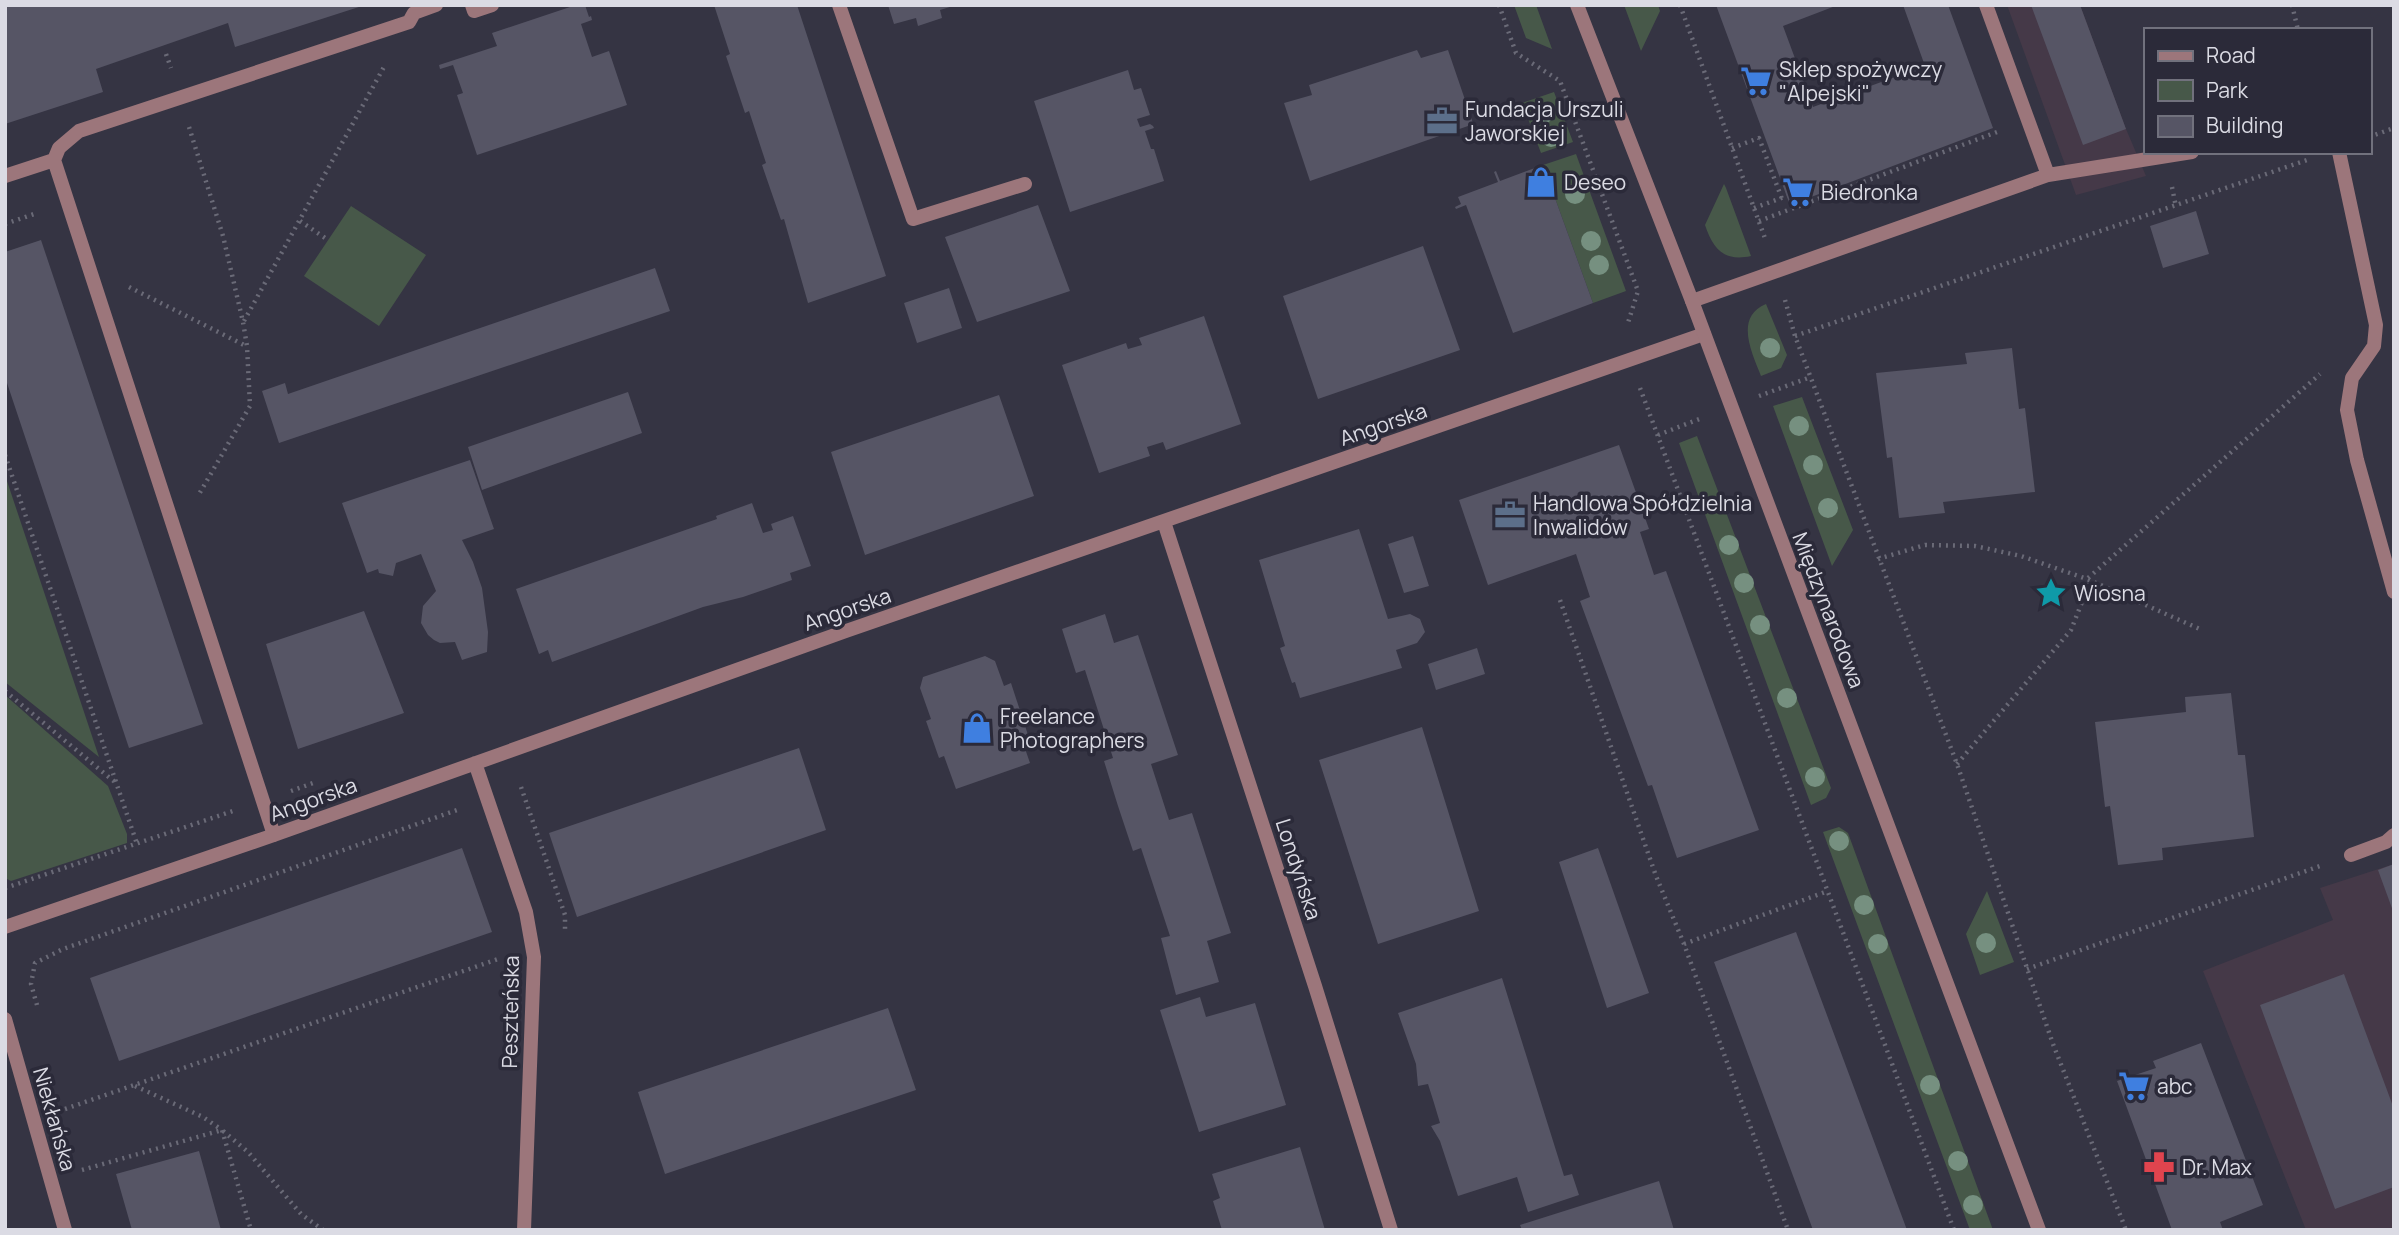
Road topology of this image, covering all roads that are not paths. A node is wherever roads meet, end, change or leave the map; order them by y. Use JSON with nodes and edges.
{"nodes":[{"id":1,"x":436,"y":5,"type":"edge"},
{"id":2,"x":472,"y":5,"type":"edge"},
{"id":3,"x":492,"y":5,"type":"edge"},
{"id":4,"x":839,"y":5,"type":"edge"},
{"id":5,"x":1577,"y":5,"type":"edge"},
{"id":6,"x":1986,"y":5,"type":"edge"},
{"id":7,"x":2179,"y":154,"type":"edge"},
{"id":8,"x":2339,"y":154,"type":"edge"},
{"id":9,"x":54,"y":160,"type":"junction"},
{"id":10,"x":2048,"y":175,"type":"junction"},
{"id":11,"x":5,"y":176,"type":"edge"},
{"id":12,"x":1025,"y":184,"type":"dead end"},
{"id":13,"x":1692,"y":301,"type":"junction"},
{"id":14,"x":1704,"y":334,"type":"junction"},
{"id":15,"x":1164,"y":522,"type":"junction"},
{"id":16,"x":2394,"y":592,"type":"edge"},
{"id":17,"x":475,"y":763,"type":"junction"},
{"id":18,"x":274,"y":835,"type":"junction"},
{"id":19,"x":2394,"y":835,"type":"edge"},
{"id":20,"x":2351,"y":855,"type":"road end"},
{"id":21,"x":5,"y":927,"type":"edge"},
{"id":22,"x":5,"y":1019,"type":"edge"},
{"id":23,"x":65,"y":1230,"type":"edge"},
{"id":24,"x":524,"y":1230,"type":"edge"},
{"id":25,"x":1391,"y":1230,"type":"edge"},
{"id":26,"x":2039,"y":1230,"type":"edge"}],
"edges":[{"from":1,"to":9,"type":"street"},
{"from":2,"to":3,"type":"street"},
{"from":4,"to":12,"type":"street"},
{"from":5,"to":13,"type":"street","name":"Międzynarodowa"},
{"from":6,"to":10,"type":"street"},
{"from":7,"to":10,"type":"street"},
{"from":8,"to":16,"type":"street"},
{"from":9,"to":11,"type":"street"},
{"from":9,"to":18,"type":"street"},
{"from":10,"to":13,"type":"street"},
{"from":13,"to":14,"type":"street","name":"Międzynarodowa"},
{"from":14,"to":15,"type":"street","name":"Angorska"},
{"from":14,"to":26,"type":"street","name":"Międzynarodowa"},
{"from":15,"to":17,"type":"street","name":"Angorska"},
{"from":15,"to":25,"type":"street","name":"Londyńska"},
{"from":17,"to":18,"type":"street","name":"Angorska"},
{"from":17,"to":24,"type":"street","name":"Peszteńska"},
{"from":18,"to":21,"type":"street","name":"Angorska"},
{"from":19,"to":20,"type":"street"},
{"from":22,"to":23,"type":"street","name":"Niekłańska"}]}
